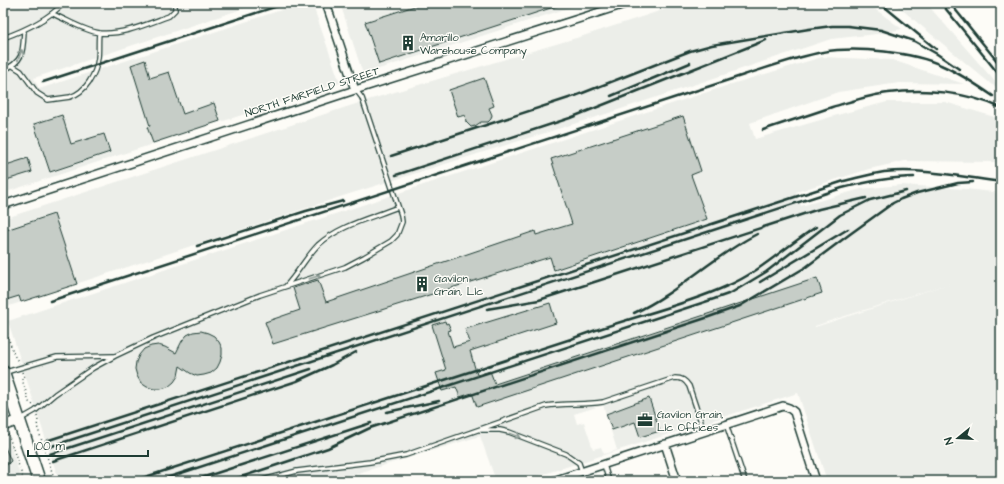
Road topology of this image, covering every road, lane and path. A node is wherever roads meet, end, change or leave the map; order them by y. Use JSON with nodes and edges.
{"nodes":[{"id":1,"x":64,"y":3,"type":"edge"},
{"id":2,"x":175,"y":3,"type":"edge"},
{"id":3,"x":326,"y":3,"type":"edge"},
{"id":4,"x":628,"y":3,"type":"edge"},
{"id":5,"x":53,"y":14,"type":"junction"},
{"id":6,"x":24,"y":30,"type":"junction"},
{"id":7,"x":99,"y":33,"type":"junction"},
{"id":8,"x":3,"y":38,"type":"edge"},
{"id":9,"x":13,"y":66,"type":"junction"},
{"id":10,"x":3,"y":70,"type":"edge"},
{"id":11,"x":355,"y":90,"type":"junction"},
{"id":12,"x":3,"y":205,"type":"edge"},
{"id":13,"x":398,"y":207,"type":"junction"},
{"id":14,"x":285,"y":286,"type":"junction"},
{"id":15,"x":3,"y":322,"type":"edge"},
{"id":16,"x":115,"y":356,"type":"junction"},
{"id":17,"x":20,"y":367,"type":"junction"},
{"id":18,"x":3,"y":373,"type":"edge"},
{"id":19,"x":35,"y":412,"type":"junction"},
{"id":20,"x":19,"y":420,"type":"junction"},
{"id":21,"x":726,"y":424,"type":"junction"},
{"id":22,"x":5,"y":429,"type":"edge"},
{"id":23,"x":477,"y":430,"type":"junction"},
{"id":24,"x":704,"y":431,"type":"junction"},
{"id":25,"x":665,"y":444,"type":"junction"},
{"id":26,"x":604,"y":465,"type":"junction"},
{"id":27,"x":582,"y":472,"type":"junction"},
{"id":28,"x":24,"y":481,"type":"edge"},
{"id":29,"x":39,"y":481,"type":"edge"},
{"id":30,"x":55,"y":481,"type":"edge"},
{"id":31,"x":259,"y":481,"type":"edge"},
{"id":32,"x":552,"y":481,"type":"edge"},
{"id":33,"x":609,"y":481,"type":"edge"},
{"id":34,"x":677,"y":481,"type":"edge"},
{"id":35,"x":745,"y":481,"type":"edge"},
{"id":36,"x":816,"y":481,"type":"edge"}],
"edges":[{"from":1,"to":5,"type":"lane"},
{"from":2,"to":7,"type":"lane"},
{"from":3,"to":11,"type":"street"},
{"from":4,"to":11,"type":"street","name":"NORTH FAIRFIELD STREET"},
{"from":5,"to":6,"type":"lane"},
{"from":5,"to":7,"type":"lane"},
{"from":6,"to":8,"type":"lane"},
{"from":9,"to":6,"type":"lane","one_way":true},
{"from":7,"to":9,"type":"lane"},
{"from":9,"to":10,"type":"lane"},
{"from":11,"to":12,"type":"street","name":"NORTH FAIRFIELD STREET"},
{"from":11,"to":13,"type":"lane"},
{"from":13,"to":14,"type":"lane"},
{"from":14,"to":13,"type":"lane","one_way":true},
{"from":14,"to":16,"type":"lane"},
{"from":15,"to":17,"type":"path"},
{"from":16,"to":17,"type":"lane"},
{"from":16,"to":19,"type":"lane"},
{"from":17,"to":18,"type":"lane"},
{"from":17,"to":19,"type":"path"},
{"from":18,"to":20,"type":"highway"},
{"from":19,"to":20,"type":"lane"},
{"from":19,"to":30,"type":"path"},
{"from":20,"to":22,"type":"street"},
{"from":20,"to":29,"type":"highway"},
{"from":21,"to":24,"type":"street"},
{"from":21,"to":35,"type":"lane"},
{"from":21,"to":36,"type":"street"},
{"from":22,"to":28,"type":"path"},
{"from":23,"to":24,"type":"lane"},
{"from":23,"to":27,"type":"lane","one_way":true},
{"from":23,"to":31,"type":"lane"},
{"from":24,"to":25,"type":"street"},
{"from":25,"to":26,"type":"street"},
{"from":25,"to":34,"type":"street"},
{"from":26,"to":27,"type":"street"},
{"from":26,"to":33,"type":"lane"},
{"from":27,"to":32,"type":"street"}]}
